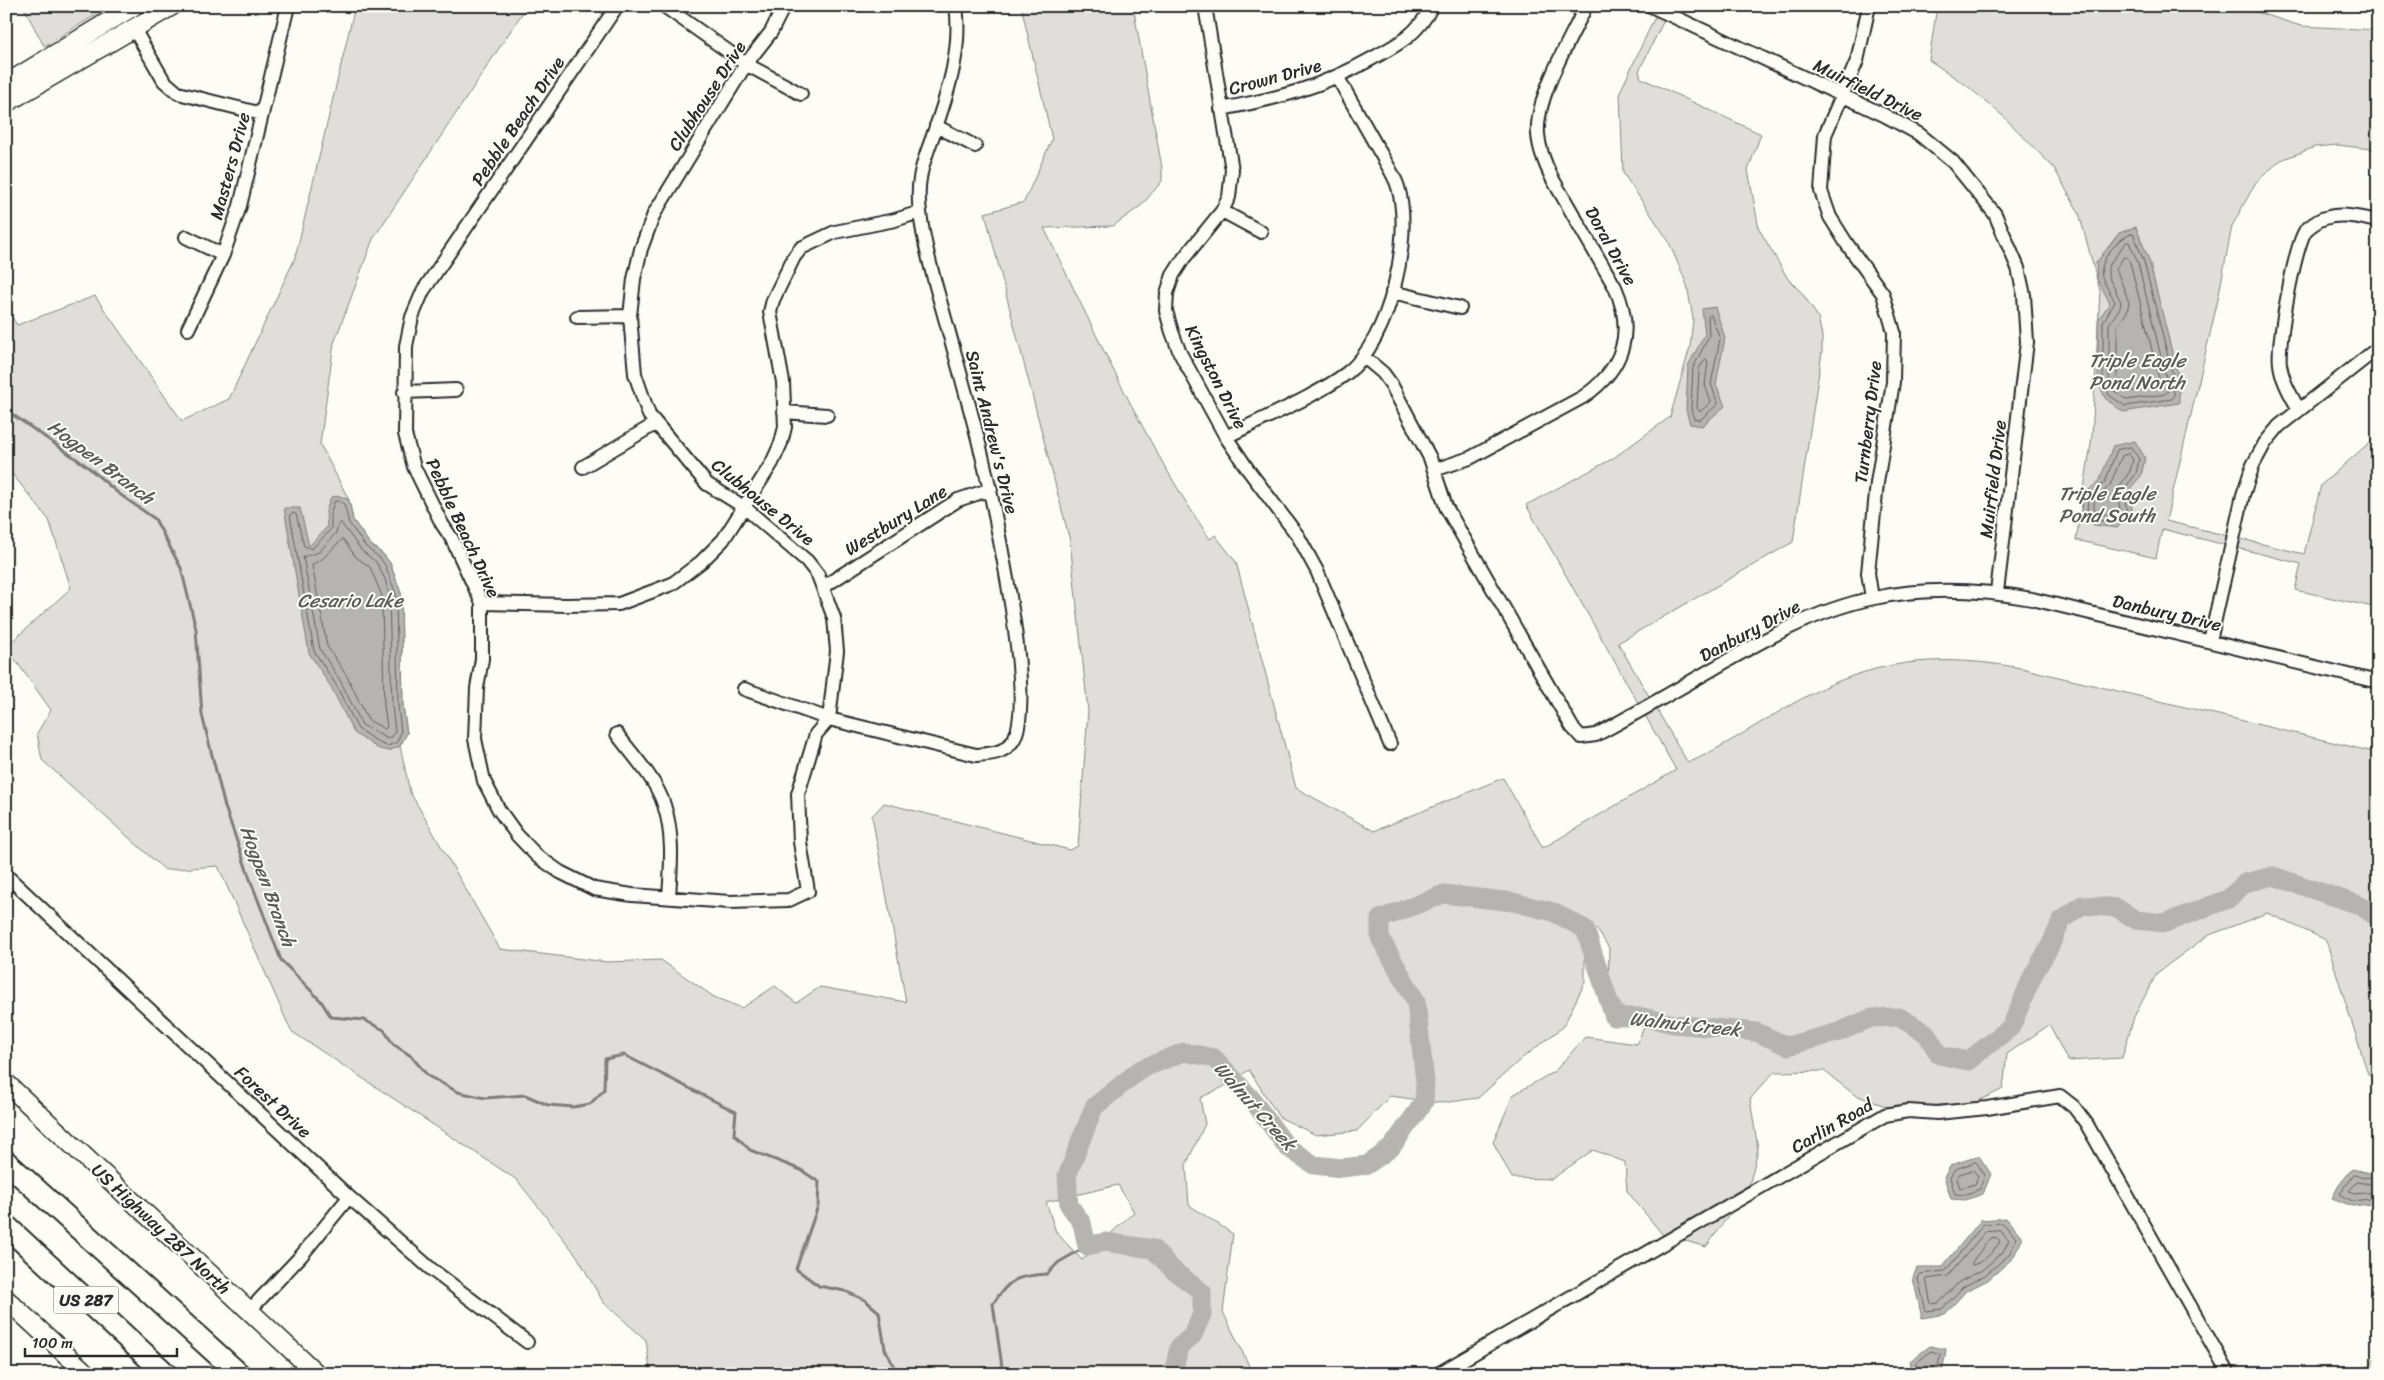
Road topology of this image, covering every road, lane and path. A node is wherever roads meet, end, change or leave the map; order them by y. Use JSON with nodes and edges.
{"nodes":[{"id":1,"x":134,"y":6,"type":"edge"},
{"id":2,"x":172,"y":6,"type":"edge"},
{"id":3,"x":288,"y":6,"type":"edge"},
{"id":4,"x":617,"y":6,"type":"edge"},
{"id":5,"x":664,"y":6,"type":"edge"},
{"id":6,"x":784,"y":6,"type":"edge"},
{"id":7,"x":956,"y":6,"type":"edge"},
{"id":8,"x":1205,"y":6,"type":"edge"},
{"id":9,"x":1432,"y":6,"type":"edge"},
{"id":10,"x":1586,"y":6,"type":"edge"},
{"id":11,"x":1651,"y":6,"type":"edge"},
{"id":12,"x":1869,"y":6,"type":"edge"},
{"id":13,"x":134,"y":29,"type":"junction"},
{"id":14,"x":746,"y":64,"type":"junction"},
{"id":15,"x":1338,"y":78,"type":"junction"},
{"id":16,"x":6,"y":84,"type":"edge"},
{"id":17,"x":801,"y":94,"type":"dead end"},
{"id":18,"x":1842,"y":96,"type":"junction"},
{"id":19,"x":6,"y":103,"type":"edge"},
{"id":20,"x":1221,"y":109,"type":"junction"},
{"id":21,"x":262,"y":114,"type":"junction"},
{"id":22,"x":936,"y":126,"type":"junction"},
{"id":23,"x":975,"y":146,"type":"dead end"},
{"id":24,"x":1222,"y":211,"type":"junction"},
{"id":25,"x":920,"y":212,"type":"junction"},
{"id":26,"x":2378,"y":221,"type":"edge"},
{"id":27,"x":1261,"y":232,"type":"dead end"},
{"id":28,"x":186,"y":237,"type":"dead end"},
{"id":29,"x":223,"y":255,"type":"junction"},
{"id":30,"x":1392,"y":292,"type":"junction"},
{"id":31,"x":1460,"y":308,"type":"dead end"},
{"id":32,"x":577,"y":316,"type":"dead end"},
{"id":33,"x":630,"y":316,"type":"junction"},
{"id":34,"x":188,"y":329,"type":"dead end"},
{"id":35,"x":2378,"y":348,"type":"edge"},
{"id":36,"x":1364,"y":357,"type":"junction"},
{"id":37,"x":456,"y":390,"type":"dead end"},
{"id":38,"x":404,"y":392,"type":"junction"},
{"id":39,"x":2299,"y":410,"type":"junction"},
{"id":40,"x":784,"y":412,"type":"junction"},
{"id":41,"x":827,"y":415,"type":"dead end"},
{"id":42,"x":655,"y":424,"type":"junction"},
{"id":43,"x":1226,"y":437,"type":"junction"},
{"id":44,"x":583,"y":467,"type":"dead end"},
{"id":45,"x":1434,"y":470,"type":"junction"},
{"id":46,"x":991,"y":489,"type":"junction"},
{"id":47,"x":744,"y":507,"type":"junction"},
{"id":48,"x":823,"y":587,"type":"junction"},
{"id":49,"x":1997,"y":592,"type":"junction"},
{"id":50,"x":1872,"y":598,"type":"junction"},
{"id":51,"x":482,"y":603,"type":"junction"},
{"id":52,"x":2210,"y":641,"type":"junction"},
{"id":53,"x":2378,"y":682,"type":"edge"},
{"id":54,"x":744,"y":689,"type":"dead end"},
{"id":55,"x":830,"y":719,"type":"junction"},
{"id":56,"x":617,"y":734,"type":"dead end"},
{"id":57,"x":1390,"y":744,"type":"dead end"},
{"id":58,"x":6,"y":875,"type":"edge"},
{"id":59,"x":669,"y":897,"type":"junction"},
{"id":60,"x":6,"y":1083,"type":"edge"},
{"id":61,"x":6,"y":1148,"type":"edge"},
{"id":62,"x":6,"y":1162,"type":"edge"},
{"id":63,"x":39,"y":1192,"type":"junction"},
{"id":64,"x":349,"y":1197,"type":"junction"},
{"id":65,"x":9,"y":1231,"type":"edge"},
{"id":66,"x":6,"y":1299,"type":"edge"},
{"id":67,"x":248,"y":1312,"type":"junction"},
{"id":68,"x":527,"y":1342,"type":"dead end"},
{"id":69,"x":88,"y":1374,"type":"edge"},
{"id":70,"x":166,"y":1374,"type":"edge"},
{"id":71,"x":239,"y":1374,"type":"edge"},
{"id":72,"x":317,"y":1374,"type":"edge"},
{"id":73,"x":1438,"y":1374,"type":"edge"},
{"id":74,"x":2229,"y":1374,"type":"edge"}],
"edges":[{"from":1,"to":16,"type":"main road"},
{"from":2,"to":13,"type":"main road"},
{"from":3,"to":21,"type":"street","name":"Masters Drive"},
{"from":4,"to":38,"type":"street","name":"Pebble Beach Drive"},
{"from":5,"to":14,"type":"street"},
{"from":6,"to":14,"type":"street","name":"Clubhouse Drive"},
{"from":7,"to":22,"type":"street","name":"Saint Andrew's Drive"},
{"from":8,"to":20,"type":"street","name":"Kingston Drive"},
{"from":9,"to":15,"type":"street","name":"Crown Drive"},
{"from":10,"to":45,"type":"street","name":"Doral Drive"},
{"from":11,"to":18,"type":"street","name":"Muirfield Drive"},
{"from":12,"to":18,"type":"street","name":"Turnberry Drive"},
{"from":13,"to":19,"type":"main road"},
{"from":13,"to":21,"type":"street"},
{"from":14,"to":17,"type":"street"},
{"from":14,"to":33,"type":"street","name":"Clubhouse Drive"},
{"from":15,"to":20,"type":"street","name":"Crown Drive"},
{"from":15,"to":30,"type":"street"},
{"from":18,"to":49,"type":"street","name":"Muirfield Drive"},
{"from":18,"to":50,"type":"street","name":"Turnberry Drive"},
{"from":20,"to":24,"type":"street","name":"Kingston Drive"},
{"from":21,"to":29,"type":"street","name":"Masters Drive"},
{"from":22,"to":23,"type":"street"},
{"from":22,"to":25,"type":"street","name":"Saint Andrew's Drive"},
{"from":24,"to":27,"type":"street"},
{"from":24,"to":43,"type":"street","name":"Kingston Drive"},
{"from":25,"to":40,"type":"street"},
{"from":25,"to":46,"type":"street","name":"Saint Andrew's Drive"},
{"from":26,"to":39,"type":"street"},
{"from":28,"to":29,"type":"street"},
{"from":29,"to":34,"type":"street","name":"Masters Drive"},
{"from":30,"to":31,"type":"street"},
{"from":30,"to":36,"type":"street"},
{"from":32,"to":33,"type":"street"},
{"from":33,"to":42,"type":"street","name":"Clubhouse Drive"},
{"from":35,"to":39,"type":"street"},
{"from":36,"to":43,"type":"street"},
{"from":36,"to":45,"type":"street","name":"Danbury Drive"},
{"from":37,"to":38,"type":"street"},
{"from":38,"to":51,"type":"street","name":"Pebble Beach Drive"},
{"from":39,"to":52,"type":"street"},
{"from":40,"to":41,"type":"street"},
{"from":40,"to":47,"type":"street"},
{"from":42,"to":44,"type":"street"},
{"from":42,"to":47,"type":"street","name":"Clubhouse Drive"},
{"from":43,"to":57,"type":"street","name":"Kingston Drive"},
{"from":45,"to":50,"type":"street","name":"Danbury Drive"},
{"from":46,"to":48,"type":"street","name":"Westbury Lane"},
{"from":46,"to":55,"type":"street","name":"Saint Andrew's Drive"},
{"from":47,"to":48,"type":"street","name":"Clubhouse Drive"},
{"from":47,"to":51,"type":"street"},
{"from":48,"to":55,"type":"street","name":"Clubhouse Drive"},
{"from":49,"to":50,"type":"street","name":"Danbury Drive"},
{"from":49,"to":52,"type":"street","name":"Danbury Drive"},
{"from":51,"to":59,"type":"street","name":"Pebble Beach Drive"},
{"from":52,"to":53,"type":"street","name":"Danbury Drive"},
{"from":54,"to":55,"type":"street","name":"Saint Andrew's Drive"},
{"from":55,"to":59,"type":"street","name":"Pebble Beach Drive"},
{"from":56,"to":59,"type":"street"},
{"from":58,"to":64,"type":"street","name":"Forest Drive"},
{"from":60,"to":67,"type":"main road","name":"US Highway 287 North"},
{"from":61,"to":63,"type":"highway"},
{"from":62,"to":63,"type":"highway","number":"US 287"},
{"from":63,"to":71,"type":"highway","number":"US 287"},
{"from":64,"to":67,"type":"street"},
{"from":64,"to":68,"type":"street","name":"Forest Drive"},
{"from":65,"to":70,"type":"highway","number":"US 287"},
{"from":66,"to":69,"type":"main road"},
{"from":67,"to":72,"type":"main road","name":"US Highway 287 North"},
{"from":73,"to":74,"type":"street","name":"Carlin Road"}]}
